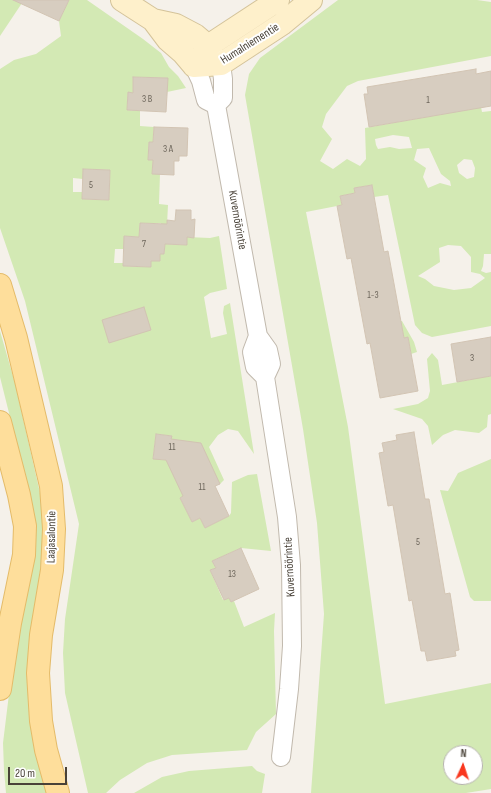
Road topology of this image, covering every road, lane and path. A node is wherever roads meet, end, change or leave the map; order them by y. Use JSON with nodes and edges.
{"nodes":[{"id":1,"x":122,"y":0,"type":"edge"},
{"id":2,"x":278,"y":0,"type":"edge"},
{"id":3,"x":311,"y":0,"type":"edge"},
{"id":4,"x":153,"y":20,"type":"junction"},
{"id":5,"x":208,"y":46,"type":"junction"},
{"id":6,"x":221,"y":64,"type":"junction"},
{"id":7,"x":194,"y":66,"type":"junction"},
{"id":8,"x":216,"y":105,"type":"junction"},
{"id":9,"x":0,"y":285,"type":"edge"},
{"id":10,"x":0,"y":422,"type":"edge"},
{"id":11,"x":0,"y":689,"type":"edge"},
{"id":12,"x":281,"y":757,"type":"dead end"},
{"id":13,"x":58,"y":793,"type":"edge"}],
"edges":[{"from":1,"to":4,"type":"street"},
{"from":2,"to":5,"type":"street","name":"Humalniementie"},
{"from":3,"to":6,"type":"street","name":"Humalniementie"},
{"from":4,"to":5,"type":"street"},
{"from":4,"to":7,"type":"street"},
{"from":5,"to":6,"type":"street"},
{"from":5,"to":7,"type":"street","name":"Humalniementie"},
{"from":6,"to":7,"type":"street","name":"Humalniementie"},
{"from":6,"to":8,"type":"street"},
{"from":7,"to":8,"type":"street"},
{"from":8,"to":12,"type":"street","name":"Kuvernöörintie"},
{"from":9,"to":13,"type":"main road","name":"Laajasalontie"},
{"from":10,"to":11,"type":"main road"}]}
